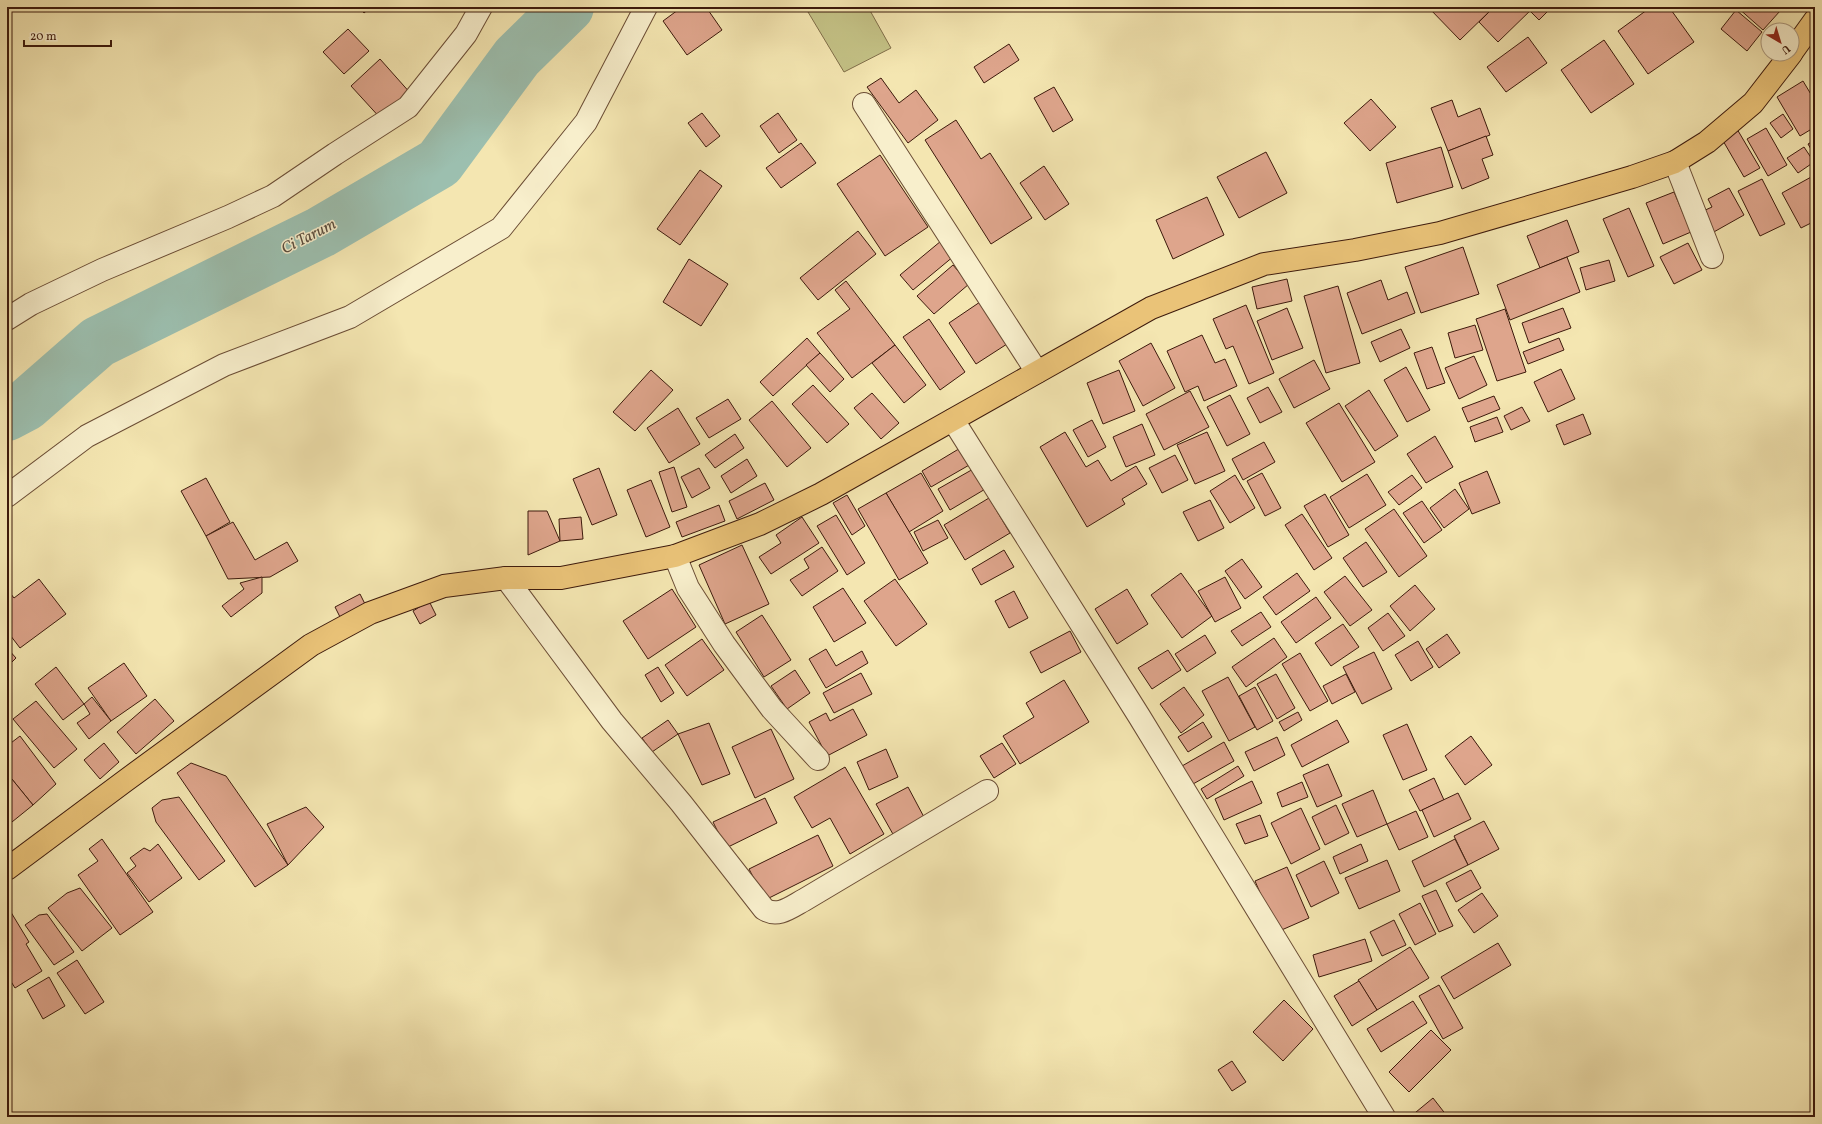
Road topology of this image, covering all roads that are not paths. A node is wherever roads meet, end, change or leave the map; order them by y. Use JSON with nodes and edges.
{"nodes":[{"id":1,"x":481,"y":7,"type":"edge"},
{"id":2,"x":646,"y":7,"type":"edge"},
{"id":3,"x":1815,"y":20,"type":"edge"},
{"id":4,"x":1800,"y":41,"type":"edge"},
{"id":5,"x":1784,"y":62,"type":"edge"},
{"id":6,"x":864,"y":104,"type":"dead end"},
{"id":7,"x":1676,"y":162,"type":"junction"},
{"id":8,"x":1712,"y":257,"type":"dead end"},
{"id":9,"x":7,"y":319,"type":"edge"},
{"id":10,"x":1037,"y":372,"type":"junction"},
{"id":11,"x":953,"y":420,"type":"junction"},
{"id":12,"x":7,"y":496,"type":"edge"},
{"id":13,"x":675,"y":556,"type":"junction"},
{"id":14,"x":506,"y":578,"type":"junction"},
{"id":15,"x":818,"y":759,"type":"dead end"},
{"id":16,"x":987,"y":791,"type":"dead end"},
{"id":17,"x":7,"y":869,"type":"edge"},
{"id":18,"x":1384,"y":1117,"type":"edge"}],
"edges":[{"from":1,"to":9,"type":"street"},
{"from":2,"to":12,"type":"street"},
{"from":3,"to":4,"type":"main road"},
{"from":5,"to":7,"type":"main road"},
{"from":6,"to":10,"type":"street"},
{"from":7,"to":8,"type":"street"},
{"from":7,"to":10,"type":"main road"},
{"from":10,"to":11,"type":"main road"},
{"from":11,"to":13,"type":"main road"},
{"from":11,"to":18,"type":"street"},
{"from":13,"to":14,"type":"main road"},
{"from":13,"to":15,"type":"street"},
{"from":14,"to":16,"type":"street"},
{"from":14,"to":17,"type":"main road"}]}
